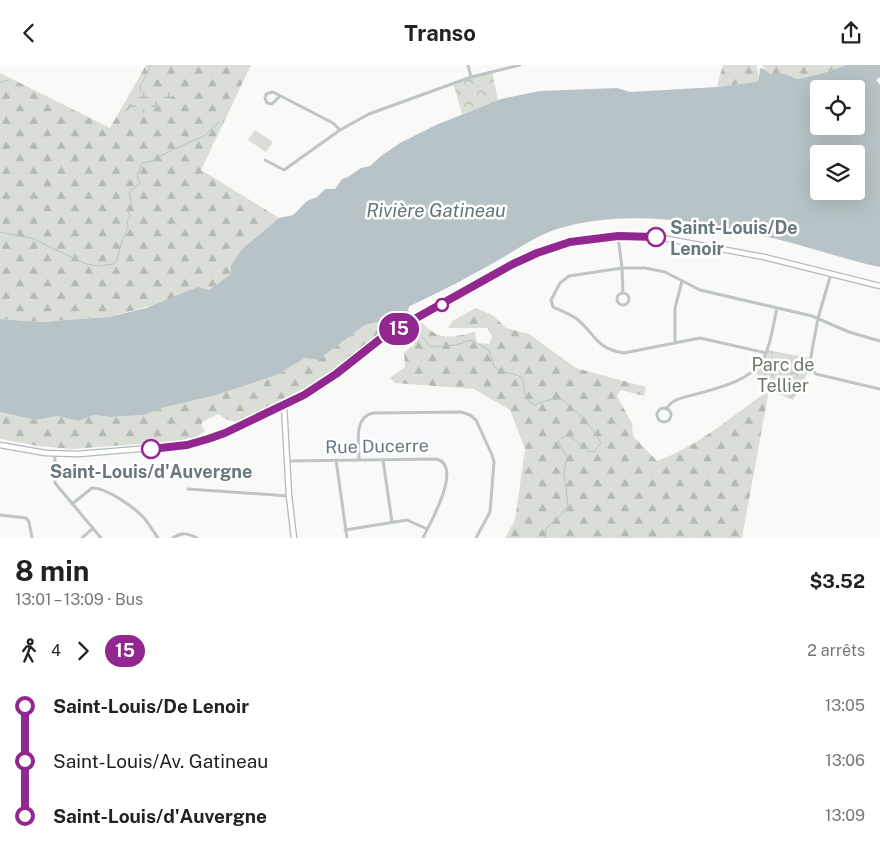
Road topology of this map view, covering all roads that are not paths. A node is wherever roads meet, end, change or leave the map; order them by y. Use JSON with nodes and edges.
{"nodes":[{"id":1,"x":468,"y":65,"type":"edge"},
{"id":2,"x":520,"y":65,"type":"edge"},
{"id":3,"x":513,"y":66,"type":"edge"},
{"id":4,"x":471,"y":77,"type":"junction"},
{"id":5,"x":280,"y":96,"type":"junction"},
{"id":6,"x":340,"y":130,"type":"junction"},
{"id":7,"x":265,"y":160,"type":"dead end"},
{"id":8,"x":618,"y":236,"type":"junction"},
{"id":9,"x":622,"y":268,"type":"junction"},
{"id":10,"x":831,"y":274,"type":"junction"},
{"id":11,"x":682,"y":281,"type":"junction"},
{"id":12,"x":880,"y":285,"type":"edge"},
{"id":13,"x":623,"y":293,"type":"dead end"},
{"id":14,"x":777,"y":308,"type":"junction"},
{"id":15,"x":818,"y":318,"type":"junction"},
{"id":16,"x":880,"y":341,"type":"edge"},
{"id":17,"x":675,"y":342,"type":"junction"},
{"id":18,"x":766,"y":353,"type":"junction"},
{"id":19,"x":880,"y":389,"type":"edge"},
{"id":20,"x":284,"y":405,"type":"junction"},
{"id":21,"x":666,"y":409,"type":"junction"},
{"id":22,"x":0,"y":445,"type":"edge"},
{"id":23,"x":55,"y":454,"type":"junction"},
{"id":24,"x":336,"y":460,"type":"junction"},
{"id":25,"x":359,"y":460,"type":"junction"},
{"id":26,"x":383,"y":460,"type":"junction"},
{"id":27,"x":287,"y":461,"type":"junction"},
{"id":28,"x":188,"y":489,"type":"dead end"},
{"id":29,"x":289,"y":496,"type":"junction"},
{"id":30,"x":72,"y":504,"type":"junction"},
{"id":31,"x":0,"y":515,"type":"edge"},
{"id":32,"x":392,"y":522,"type":"junction"},
{"id":33,"x":93,"y":529,"type":"junction"},
{"id":34,"x":427,"y":529,"type":"junction"},
{"id":35,"x":345,"y":530,"type":"junction"},
{"id":36,"x":32,"y":538,"type":"edge"},
{"id":37,"x":82,"y":538,"type":"edge"},
{"id":38,"x":101,"y":538,"type":"edge"},
{"id":39,"x":158,"y":538,"type":"edge"},
{"id":40,"x":173,"y":538,"type":"edge"},
{"id":41,"x":197,"y":538,"type":"edge"},
{"id":42,"x":294,"y":538,"type":"edge"},
{"id":43,"x":346,"y":538,"type":"edge"},
{"id":44,"x":423,"y":538,"type":"edge"},
{"id":45,"x":476,"y":538,"type":"edge"}],
"edges":[{"from":1,"to":4,"type":"street"},
{"from":2,"to":3,"type":"street"},
{"from":3,"to":4,"type":"street"},
{"from":4,"to":6,"type":"street"},
{"from":5,"to":5,"type":"street"},
{"from":5,"to":6,"type":"street"},
{"from":6,"to":7,"type":"street"},
{"from":8,"to":9,"type":"street"},
{"from":8,"to":10,"type":"main road"},
{"from":8,"to":20,"type":"main road"},
{"from":9,"to":11,"type":"street"},
{"from":9,"to":13,"type":"street"},
{"from":9,"to":17,"type":"street"},
{"from":10,"to":12,"type":"main road"},
{"from":10,"to":15,"type":"street"},
{"from":11,"to":14,"type":"street"},
{"from":11,"to":17,"type":"street"},
{"from":14,"to":15,"type":"street"},
{"from":14,"to":18,"type":"street"},
{"from":15,"to":16,"type":"street"},
{"from":15,"to":19,"type":"street"},
{"from":17,"to":18,"type":"street"},
{"from":18,"to":21,"type":"street"},
{"from":20,"to":23,"type":"main road"},
{"from":20,"to":27,"type":"main road"},
{"from":21,"to":21,"type":"street"},
{"from":22,"to":23,"type":"main road"},
{"from":23,"to":30,"type":"street"},
{"from":24,"to":25,"type":"street","name":"Rue Ducerre"},
{"from":24,"to":27,"type":"street","name":"Rue Ducerre"},
{"from":24,"to":35,"type":"street"},
{"from":25,"to":26,"type":"street","name":"Rue Ducerre"},
{"from":25,"to":45,"type":"street"},
{"from":26,"to":32,"type":"street"},
{"from":26,"to":34,"type":"street","name":"Rue Ducerre"},
{"from":27,"to":29,"type":"main road"},
{"from":28,"to":29,"type":"street"},
{"from":29,"to":42,"type":"main road"},
{"from":30,"to":33,"type":"street"},
{"from":30,"to":39,"type":"street"},
{"from":31,"to":36,"type":"street"},
{"from":32,"to":34,"type":"street"},
{"from":32,"to":35,"type":"street"},
{"from":33,"to":37,"type":"street"},
{"from":33,"to":38,"type":"street"},
{"from":34,"to":44,"type":"street","name":"Rue Ducerre"},
{"from":35,"to":43,"type":"street"},
{"from":40,"to":41,"type":"street"}]}
